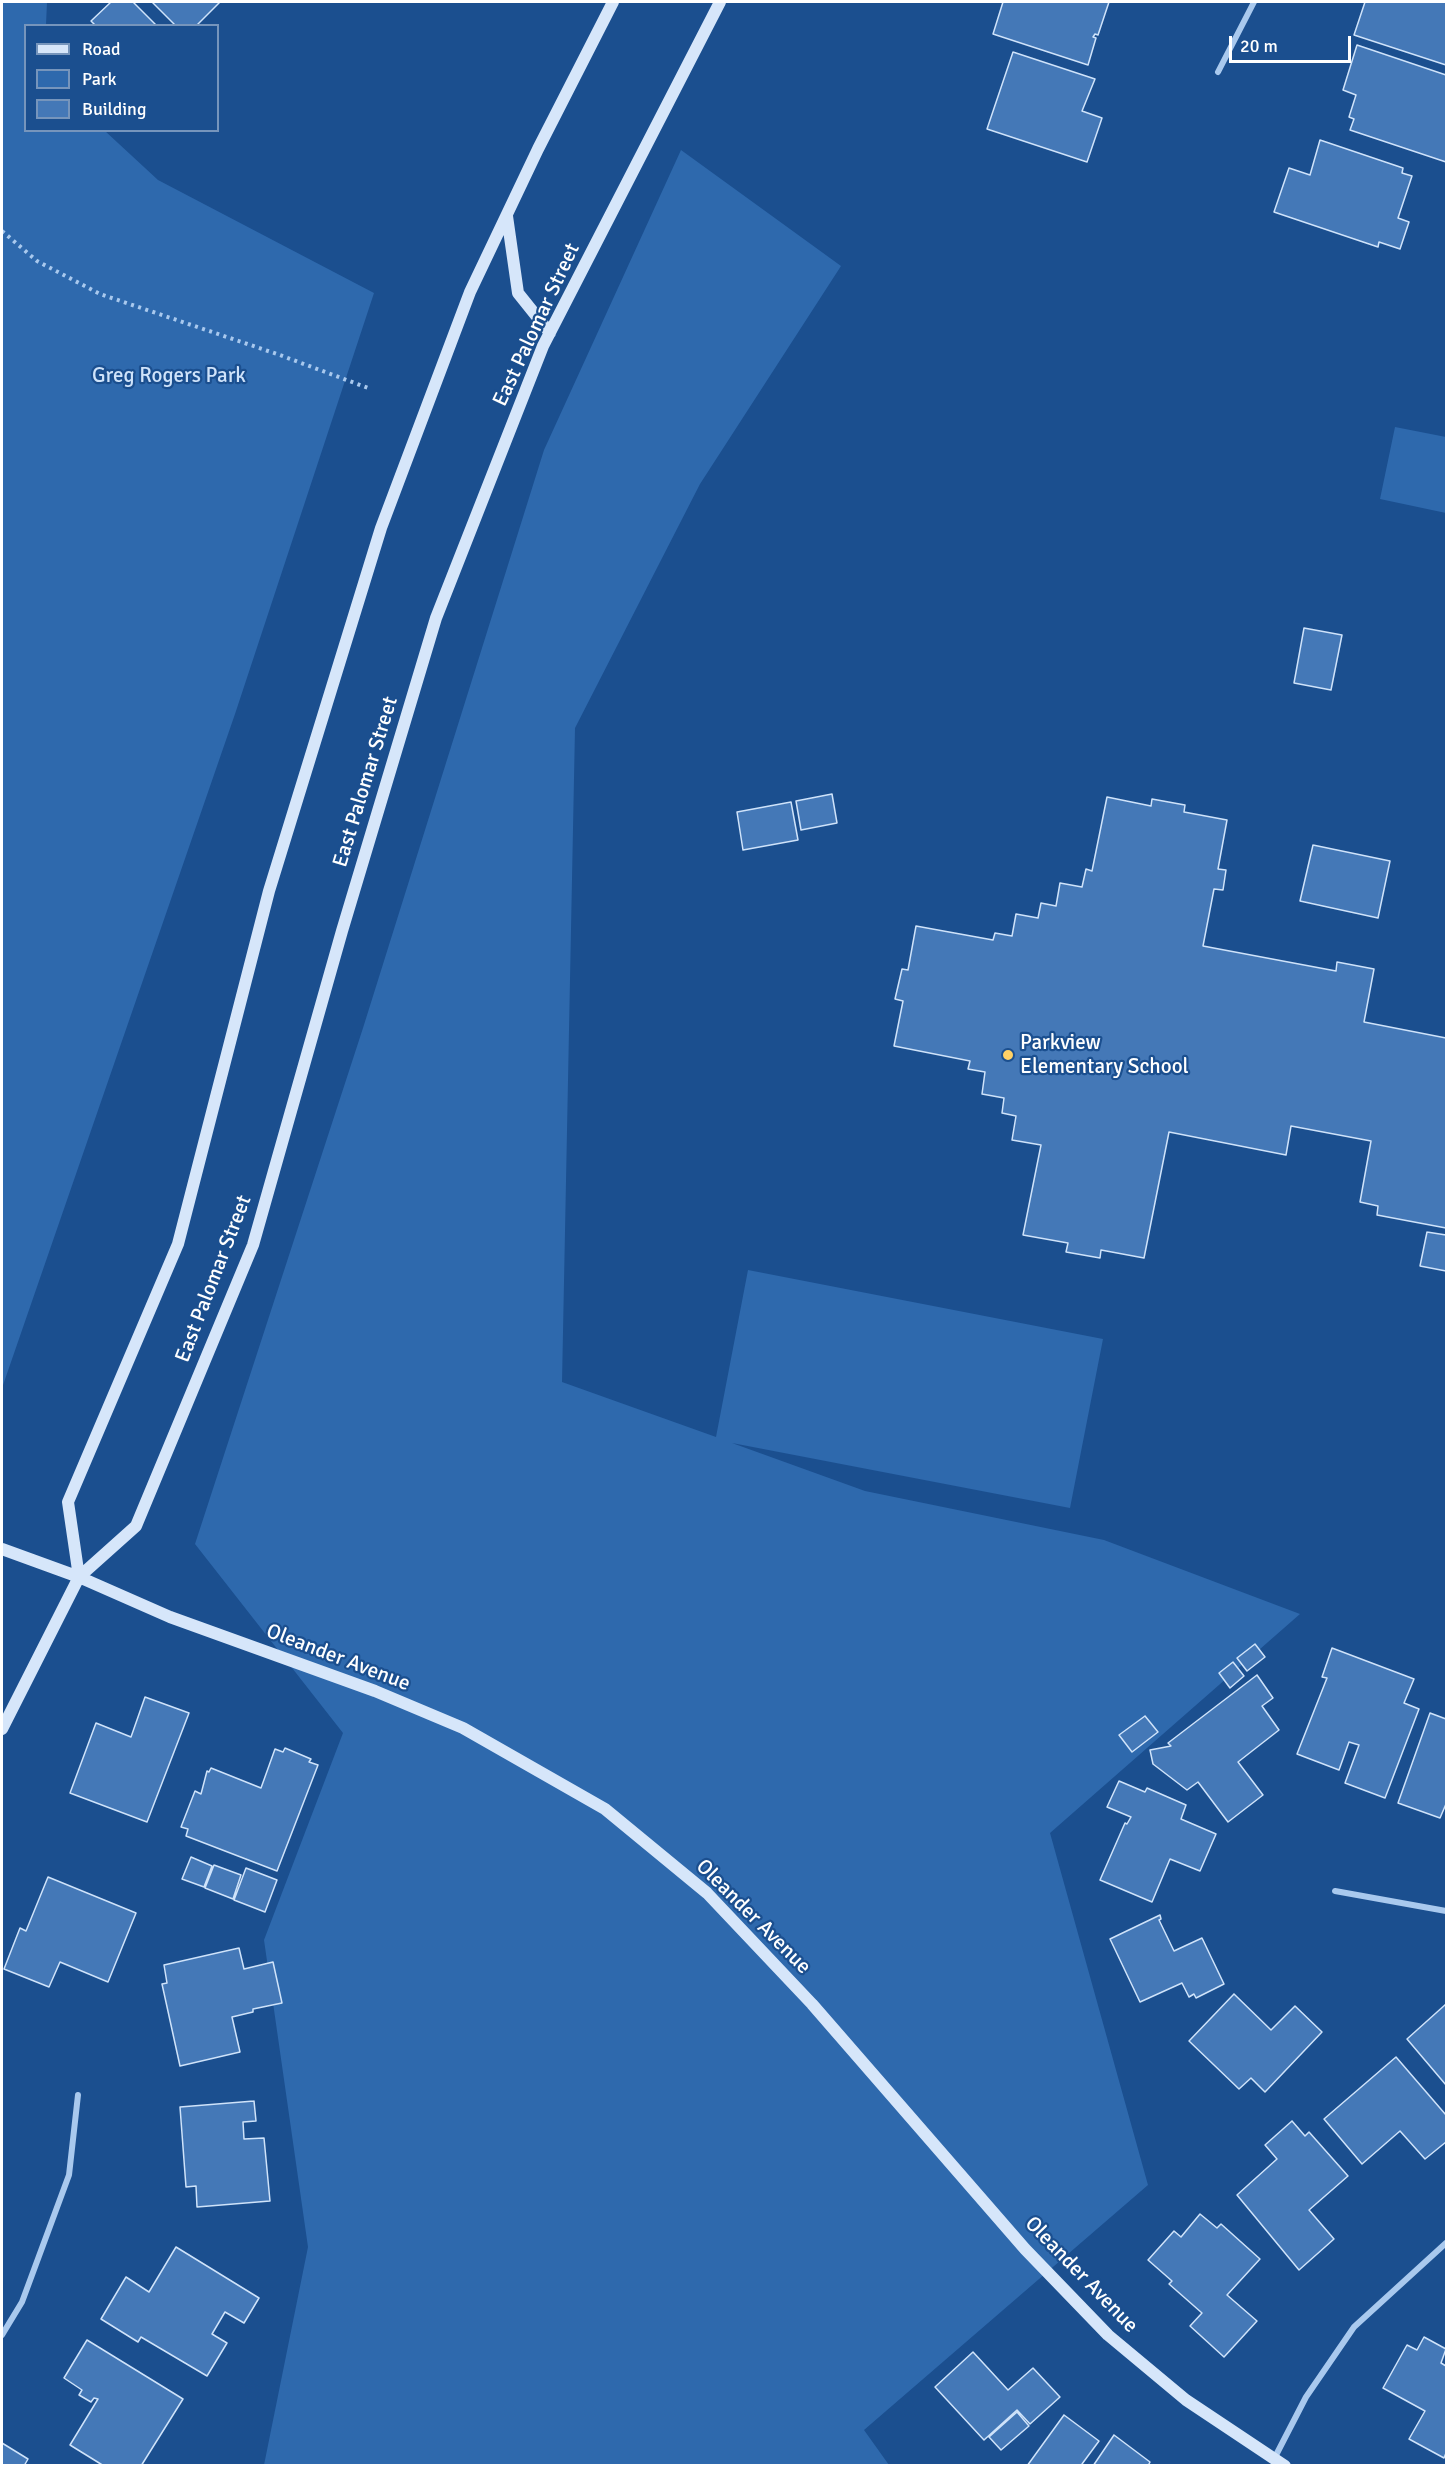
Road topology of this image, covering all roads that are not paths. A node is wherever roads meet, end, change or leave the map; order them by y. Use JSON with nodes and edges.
{"nodes":[{"id":1,"x":613,"y":2,"type":"edge"},
{"id":2,"x":720,"y":2,"type":"edge"},
{"id":3,"x":1254,"y":2,"type":"edge"},
{"id":4,"x":1218,"y":72,"type":"dead end"},
{"id":5,"x":507,"y":215,"type":"junction"},
{"id":6,"x":550,"y":333,"type":"junction"},
{"id":7,"x":2,"y":1549,"type":"edge"},
{"id":8,"x":79,"y":1577,"type":"junction"},
{"id":9,"x":2,"y":1729,"type":"edge"},
{"id":10,"x":1335,"y":1891,"type":"dead end"},
{"id":11,"x":1446,"y":1911,"type":"edge"},
{"id":12,"x":78,"y":2096,"type":"dead end"},
{"id":13,"x":1446,"y":2243,"type":"edge"},
{"id":14,"x":2,"y":2335,"type":"edge"},
{"id":15,"x":1279,"y":2462,"type":"edge"}],
"edges":[{"from":1,"to":5,"type":"main road"},
{"from":2,"to":6,"type":"main road","name":"East Palomar Street"},
{"from":3,"to":4,"type":"street"},
{"from":5,"to":6,"type":"main road"},
{"from":5,"to":8,"type":"main road"},
{"from":6,"to":8,"type":"main road","name":"East Palomar Street"},
{"from":7,"to":8,"type":"main road","name":"Oleander Avenue"},
{"from":8,"to":9,"type":"main road","name":"East Palomar Street"},
{"from":8,"to":15,"type":"main road","name":"Oleander Avenue"},
{"from":10,"to":11,"type":"street"},
{"from":12,"to":14,"type":"street"},
{"from":13,"to":15,"type":"street"}]}
